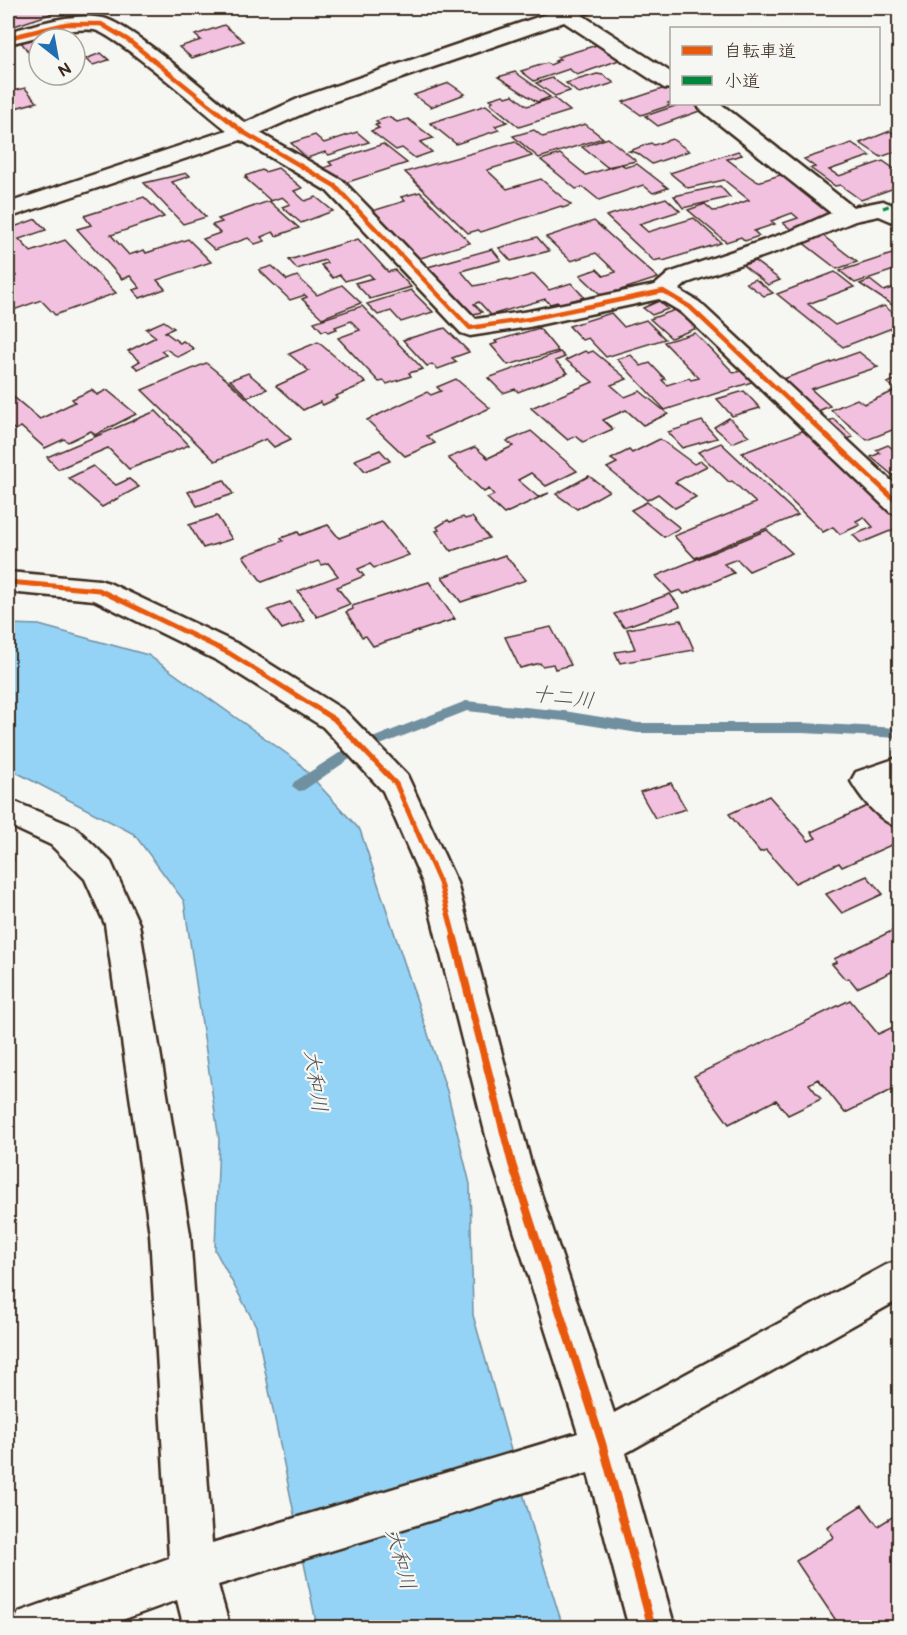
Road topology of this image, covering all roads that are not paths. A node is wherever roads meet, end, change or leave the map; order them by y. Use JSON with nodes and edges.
{"nodes":[{"id":1,"x":49,"y":8,"type":"edge"},
{"id":2,"x":575,"y":11,"type":"edge"},
{"id":3,"x":66,"y":24,"type":"junction"},
{"id":4,"x":8,"y":38,"type":"edge"},
{"id":5,"x":670,"y":82,"type":"edge"},
{"id":6,"x":709,"y":105,"type":"edge"},
{"id":7,"x":243,"y":132,"type":"junction"},
{"id":8,"x":8,"y":211,"type":"edge"},
{"id":9,"x":848,"y":215,"type":"junction"},
{"id":10,"x":900,"y":218,"type":"edge"},
{"id":11,"x":663,"y":291,"type":"junction"},
{"id":12,"x":900,"y":505,"type":"edge"},
{"id":13,"x":8,"y":582,"type":"edge"},
{"id":14,"x":900,"y":769,"type":"edge"},
{"id":15,"x":8,"y":811,"type":"edge"},
{"id":16,"x":900,"y":816,"type":"edge"},
{"id":17,"x":900,"y":1278,"type":"edge"},
{"id":18,"x":592,"y":1448,"type":"junction"},
{"id":19,"x":207,"y":1568,"type":"junction"},
{"id":20,"x":35,"y":1628,"type":"edge"},
{"id":21,"x":207,"y":1628,"type":"edge"},
{"id":22,"x":652,"y":1628,"type":"edge"}],
"edges":[{"from":1,"to":3,"type":"street"},
{"from":2,"to":5,"type":"street"},
{"from":2,"to":7,"type":"street"},
{"from":3,"to":4,"type":"street"},
{"from":3,"to":7,"type":"street"},
{"from":6,"to":9,"type":"street"},
{"from":7,"to":8,"type":"street"},
{"from":7,"to":11,"type":"street"},
{"from":9,"to":10,"type":"street"},
{"from":9,"to":11,"type":"street"},
{"from":11,"to":12,"type":"street"},
{"from":13,"to":18,"type":"street"},
{"from":14,"to":16,"type":"street"},
{"from":15,"to":19,"type":"street"},
{"from":17,"to":18,"type":"street"},
{"from":18,"to":19,"type":"street"},
{"from":18,"to":22,"type":"street"},
{"from":19,"to":20,"type":"street"},
{"from":19,"to":21,"type":"street"}]}
